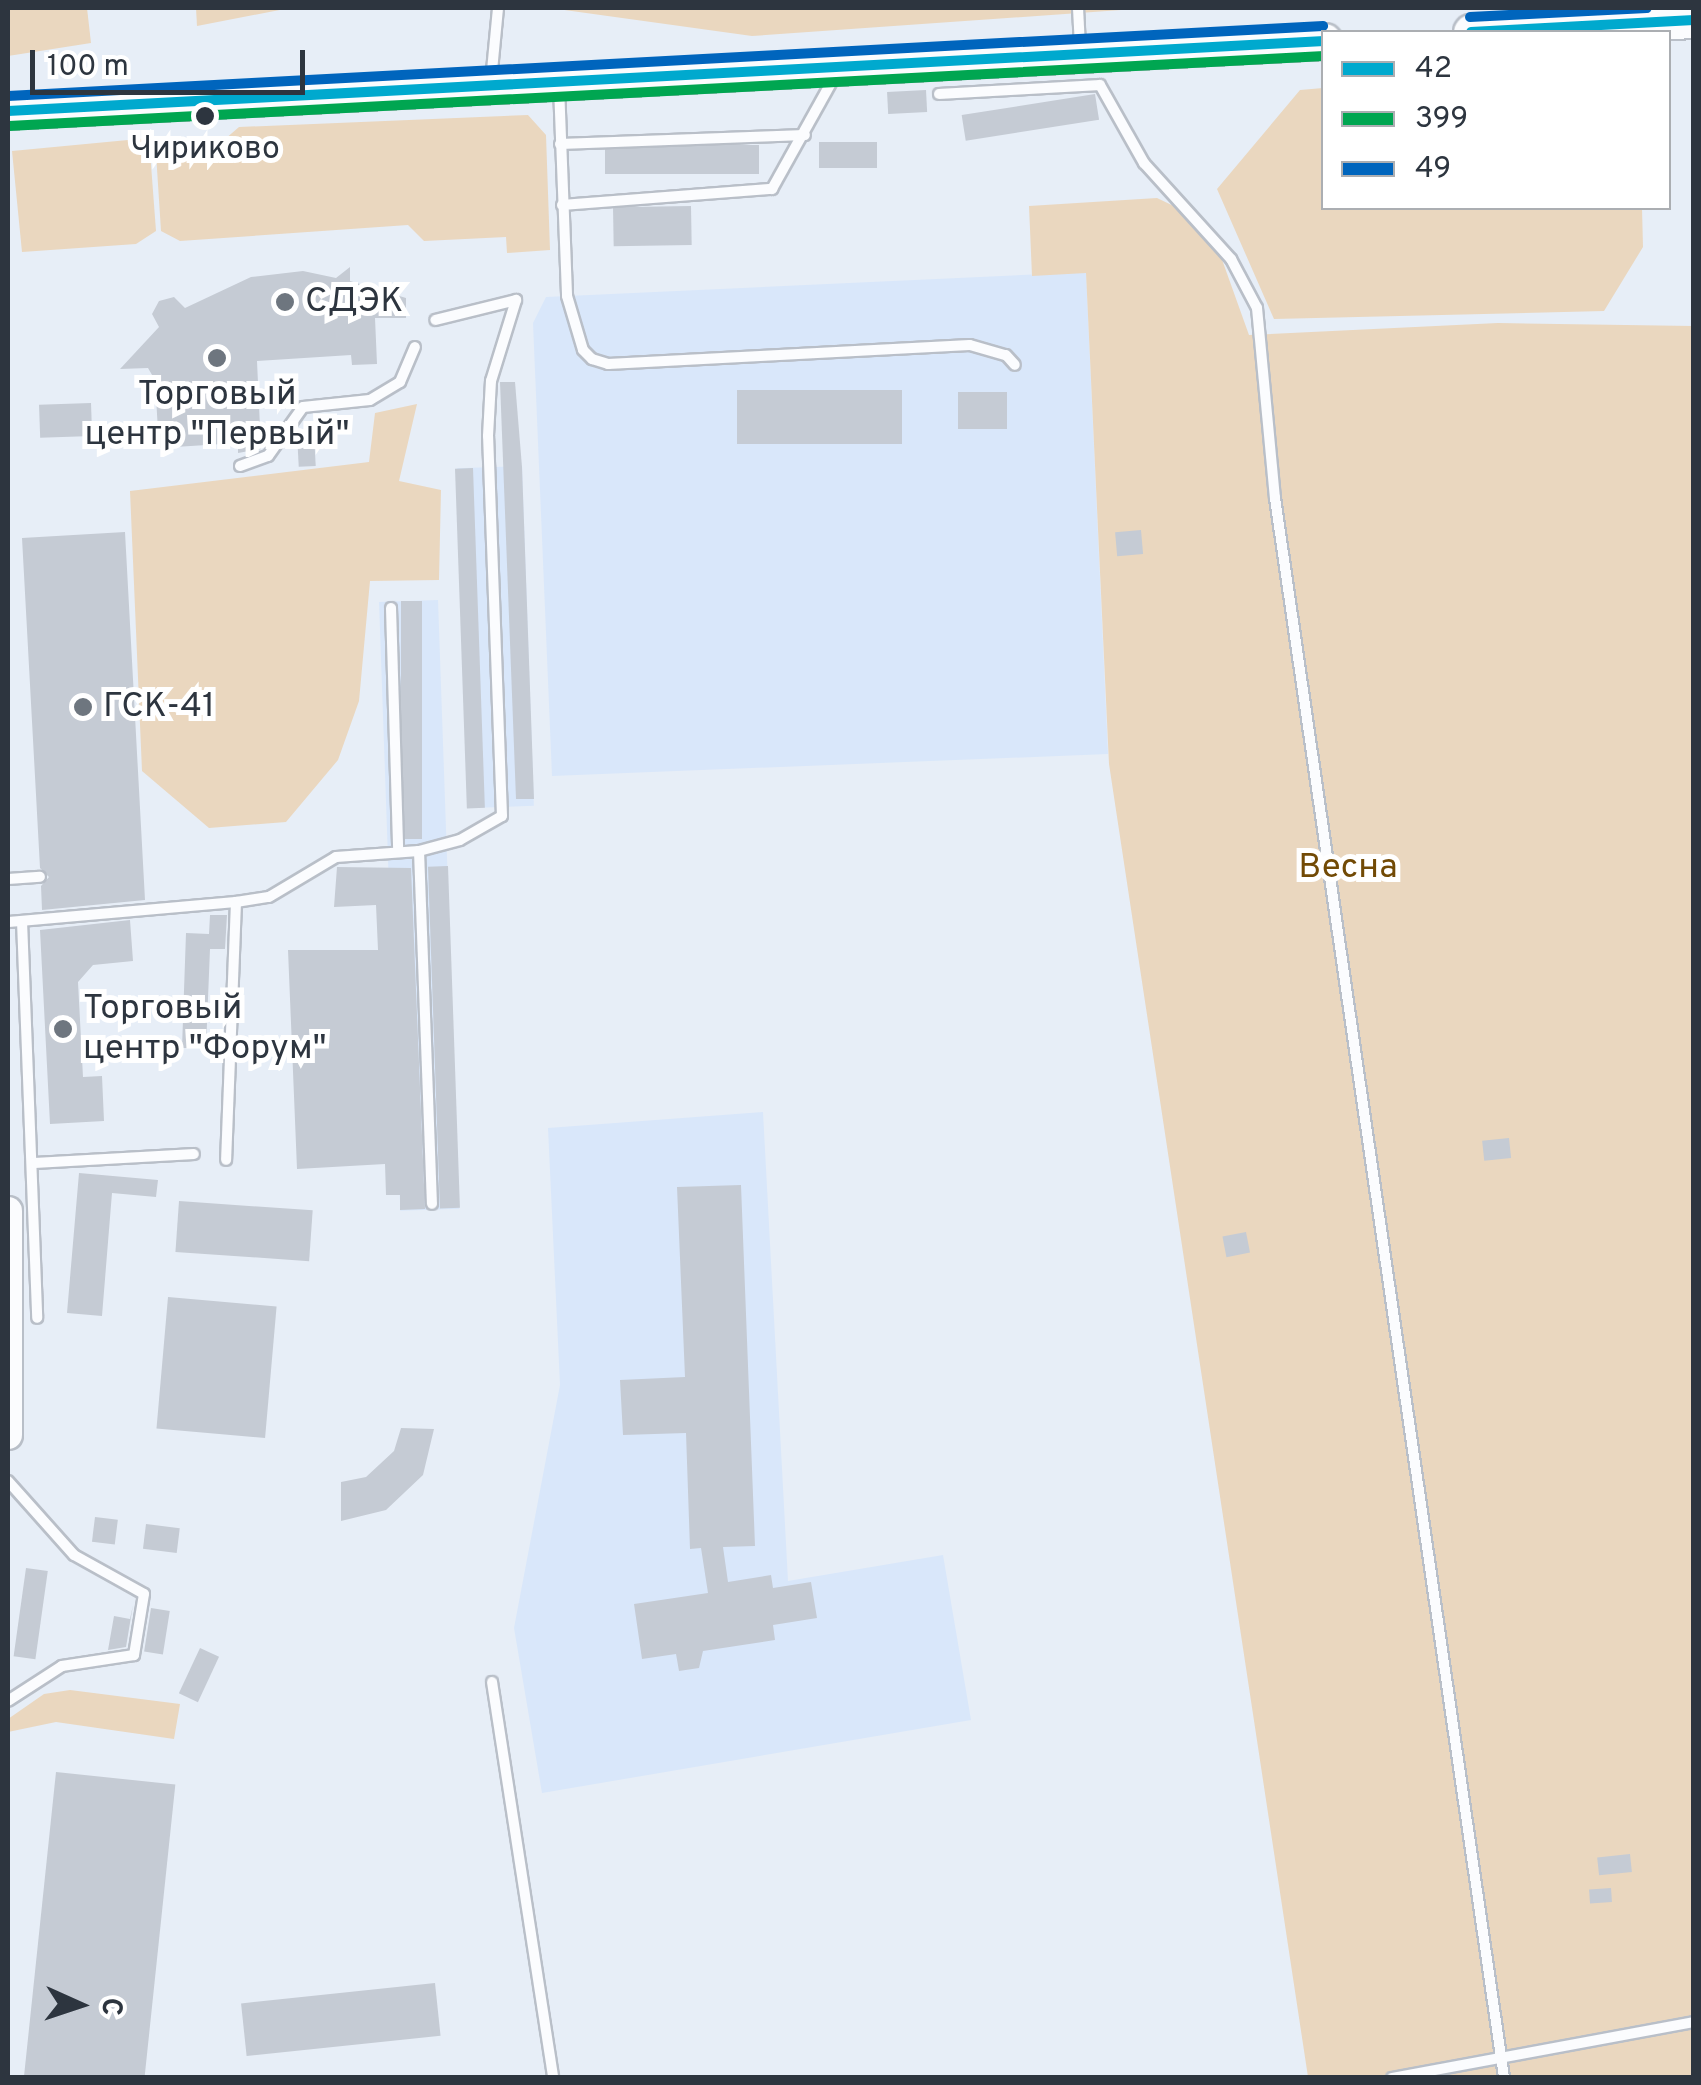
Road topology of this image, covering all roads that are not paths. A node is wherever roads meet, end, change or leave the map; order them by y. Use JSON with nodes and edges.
{"nodes":[{"id":1,"x":498,"y":8,"type":"edge"},
{"id":2,"x":1079,"y":8,"type":"edge"},
{"id":3,"x":1694,"y":20,"type":"edge"},
{"id":4,"x":1507,"y":30,"type":"edge"},
{"id":5,"x":1321,"y":41,"type":"edge"},
{"id":6,"x":1080,"y":54,"type":"junction"},
{"id":7,"x":840,"y":67,"type":"junction"},
{"id":8,"x":559,"y":82,"type":"junction"},
{"id":9,"x":491,"y":85,"type":"junction"},
{"id":10,"x":940,"y":94,"type":"dead end"},
{"id":11,"x":8,"y":111,"type":"edge"},
{"id":12,"x":805,"y":135,"type":"junction"},
{"id":13,"x":560,"y":144,"type":"junction"},
{"id":14,"x":562,"y":204,"type":"junction"},
{"id":15,"x":435,"y":320,"type":"dead end"},
{"id":16,"x":415,"y":347,"type":"dead end"},
{"id":17,"x":1015,"y":365,"type":"dead end"},
{"id":18,"x":240,"y":466,"type":"dead end"},
{"id":19,"x":390,"y":608,"type":"dead end"},
{"id":20,"x":398,"y":851,"type":"junction"},
{"id":21,"x":419,"y":851,"type":"junction"},
{"id":22,"x":40,"y":877,"type":"dead end"},
{"id":23,"x":8,"y":879,"type":"edge"},
{"id":24,"x":236,"y":902,"type":"junction"},
{"id":25,"x":22,"y":920,"type":"junction"},
{"id":26,"x":8,"y":922,"type":"edge"},
{"id":27,"x":194,"y":1154,"type":"dead end"},
{"id":28,"x":226,"y":1160,"type":"dead end"},
{"id":29,"x":36,"y":1163,"type":"junction"},
{"id":30,"x":432,"y":1204,"type":"dead end"},
{"id":31,"x":8,"y":1210,"type":"edge"},
{"id":32,"x":38,"y":1318,"type":"dead end"},
{"id":33,"x":8,"y":1435,"type":"edge"},
{"id":34,"x":8,"y":1481,"type":"edge"},
{"id":35,"x":492,"y":1682,"type":"dead end"},
{"id":36,"x":8,"y":1702,"type":"edge"},
{"id":37,"x":1694,"y":2022,"type":"edge"},
{"id":38,"x":1500,"y":2057,"type":"junction"},
{"id":39,"x":553,"y":2078,"type":"edge"},
{"id":40,"x":1392,"y":2078,"type":"edge"},
{"id":41,"x":1504,"y":2078,"type":"edge"}],
"edges":[{"from":1,"to":9,"type":"lane"},
{"from":2,"to":6,"type":"lane"},
{"from":3,"to":4,"type":"highway"},
{"from":5,"to":6,"type":"highway"},
{"from":6,"to":7,"type":"highway"},
{"from":7,"to":8,"type":"highway"},
{"from":7,"to":12,"type":"lane"},
{"from":8,"to":9,"type":"highway"},
{"from":8,"to":13,"type":"lane"},
{"from":9,"to":11,"type":"highway"},
{"from":10,"to":38,"type":"lane"},
{"from":12,"to":13,"type":"lane"},
{"from":12,"to":14,"type":"lane"},
{"from":13,"to":14,"type":"lane"},
{"from":14,"to":17,"type":"lane"},
{"from":15,"to":21,"type":"lane"},
{"from":16,"to":18,"type":"lane"},
{"from":19,"to":20,"type":"lane"},
{"from":20,"to":21,"type":"lane"},
{"from":20,"to":24,"type":"lane"},
{"from":21,"to":30,"type":"lane"},
{"from":22,"to":23,"type":"lane"},
{"from":24,"to":25,"type":"lane"},
{"from":24,"to":28,"type":"lane"},
{"from":25,"to":26,"type":"lane"},
{"from":25,"to":29,"type":"lane"},
{"from":27,"to":29,"type":"lane"},
{"from":29,"to":32,"type":"lane"},
{"from":31,"to":33,"type":"main road"},
{"from":34,"to":36,"type":"lane"},
{"from":35,"to":39,"type":"lane"},
{"from":37,"to":38,"type":"lane"},
{"from":38,"to":40,"type":"lane"},
{"from":38,"to":41,"type":"lane"}]}
